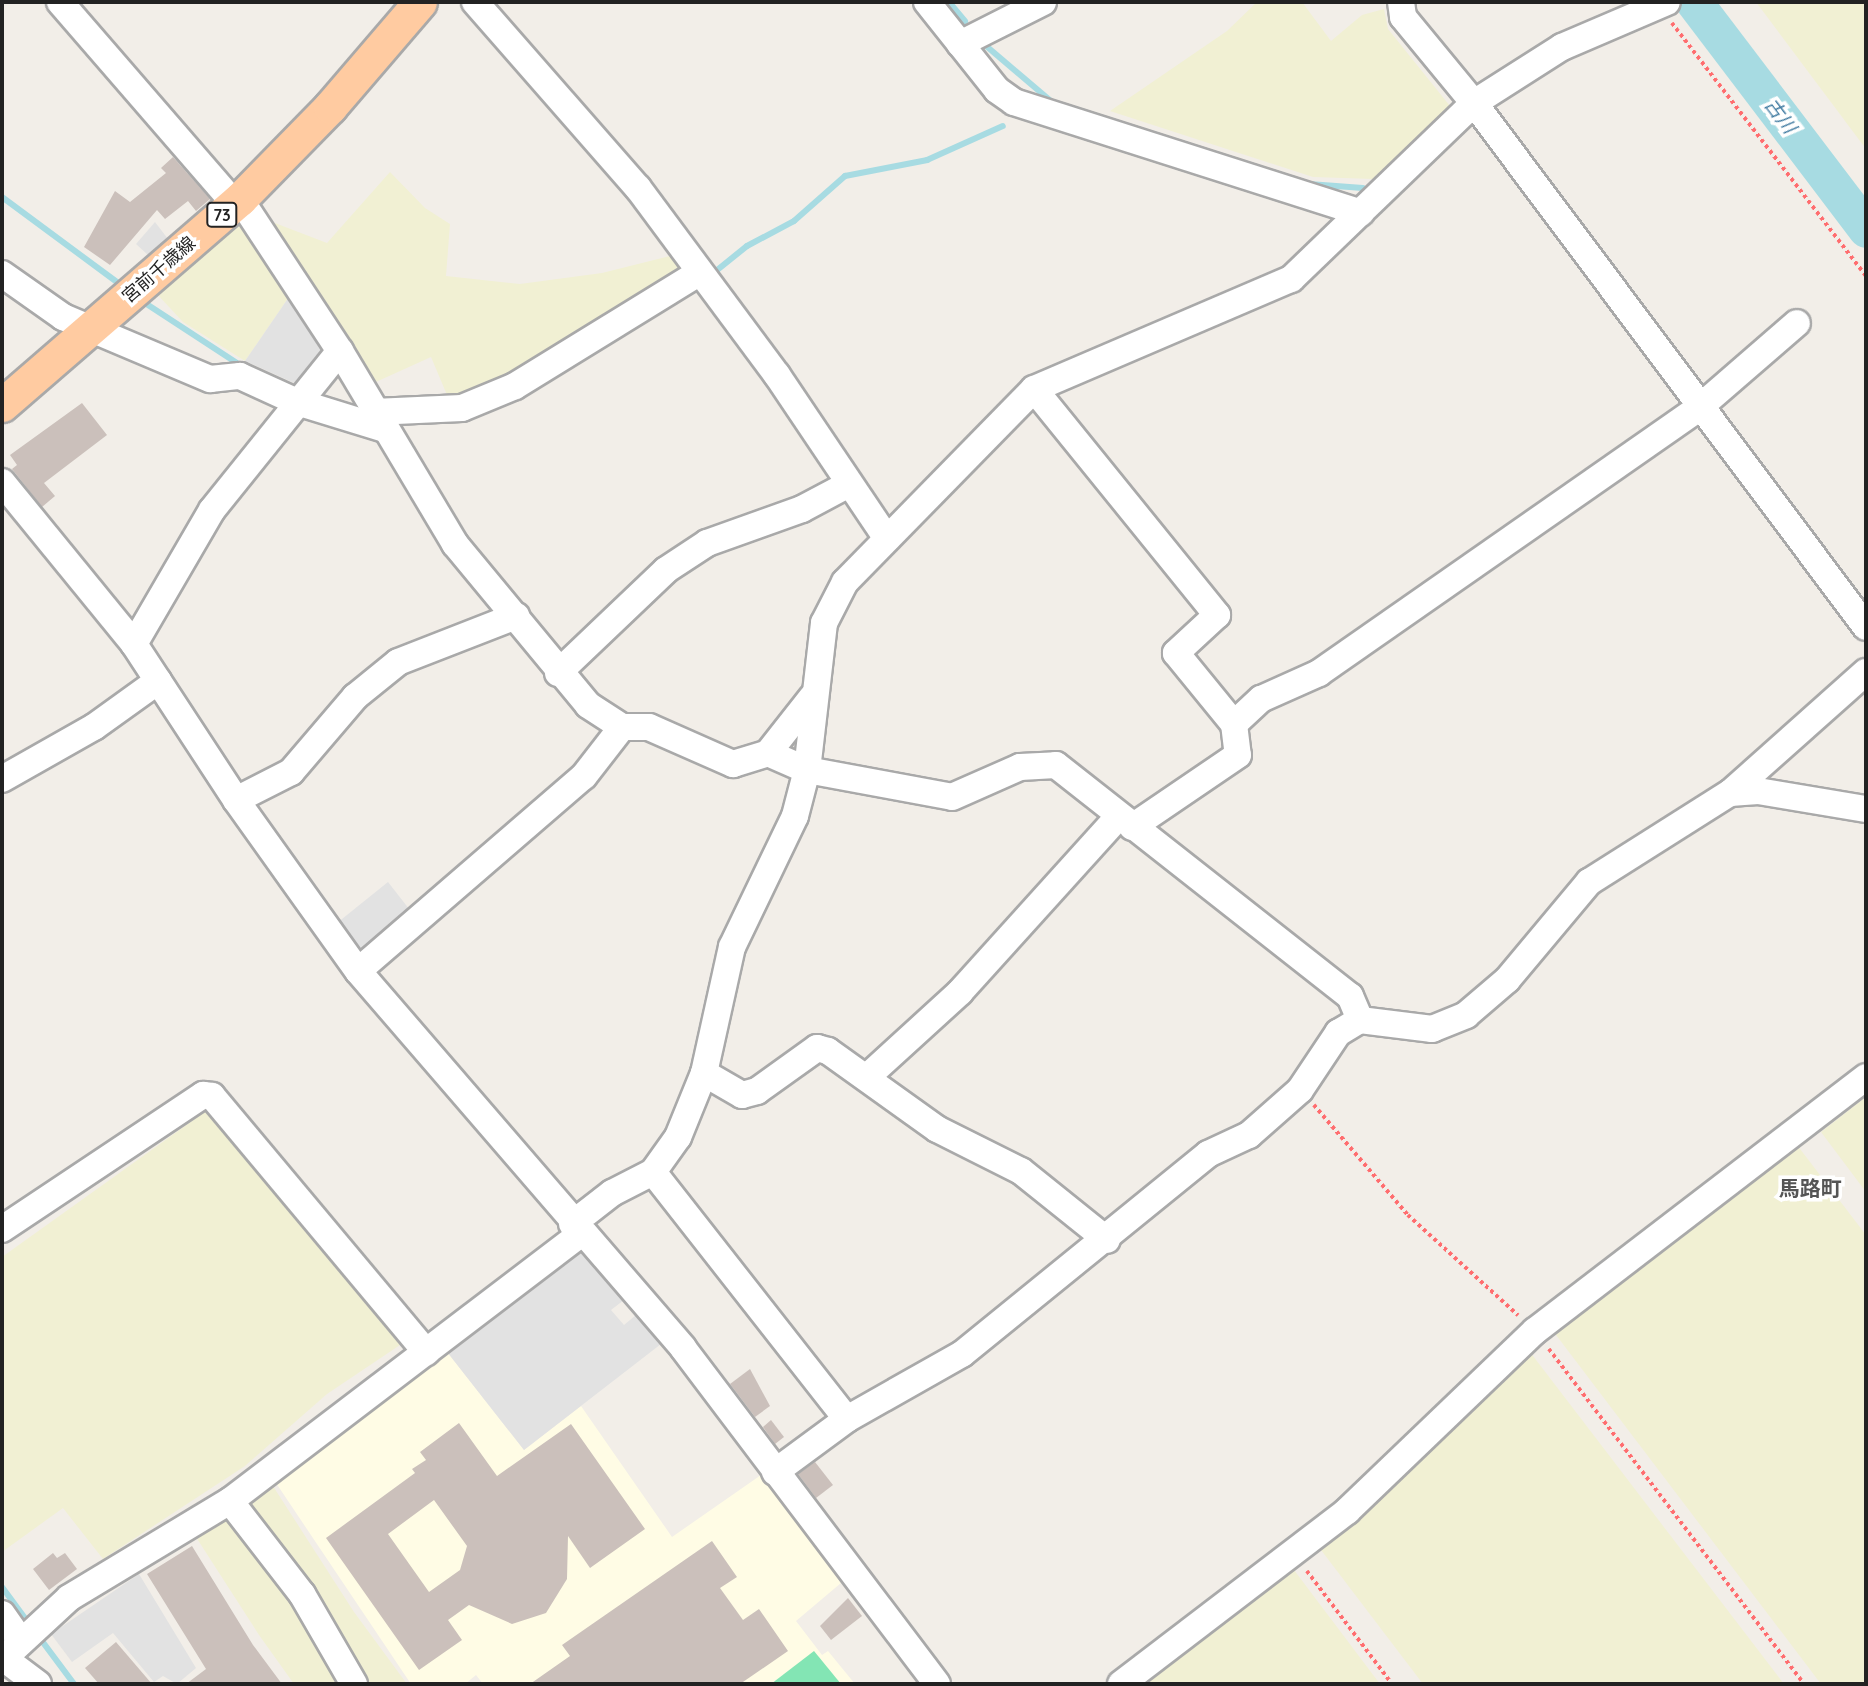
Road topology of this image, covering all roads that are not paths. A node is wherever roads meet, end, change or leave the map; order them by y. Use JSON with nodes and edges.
{"nodes":[{"id":1,"x":60,"y":2,"type":"edge"},
{"id":2,"x":420,"y":2,"type":"edge"},
{"id":3,"x":475,"y":2,"type":"edge"},
{"id":4,"x":927,"y":2,"type":"edge"},
{"id":5,"x":1043,"y":2,"type":"edge"},
{"id":6,"x":1401,"y":2,"type":"edge"},
{"id":7,"x":1663,"y":4,"type":"edge"},
{"id":8,"x":960,"y":44,"type":"junction"},
{"id":9,"x":1474,"y":103,"type":"junction"},
{"id":10,"x":238,"y":202,"type":"junction"},
{"id":11,"x":1361,"y":213,"type":"junction"},
{"id":12,"x":699,"y":273,"type":"junction"},
{"id":13,"x":2,"y":274,"type":"edge"},
{"id":14,"x":1797,"y":323,"type":"dead end"},
{"id":15,"x":92,"y":329,"type":"junction"},
{"id":16,"x":340,"y":351,"type":"junction"},
{"id":17,"x":1034,"y":389,"type":"junction"},
{"id":18,"x":297,"y":402,"type":"junction"},
{"id":19,"x":2,"y":405,"type":"edge"},
{"id":20,"x":1700,"y":407,"type":"junction"},
{"id":21,"x":379,"y":420,"type":"junction"},
{"id":22,"x":2,"y":482,"type":"edge"},
{"id":23,"x":849,"y":484,"type":"junction"},
{"id":24,"x":887,"y":539,"type":"junction"},
{"id":25,"x":516,"y":616,"type":"junction"},
{"id":26,"x":1866,"y":627,"type":"edge"},
{"id":27,"x":134,"y":644,"type":"junction"},
{"id":28,"x":1866,"y":672,"type":"edge"},
{"id":29,"x":558,"y":673,"type":"junction"},
{"id":30,"x":158,"y":681,"type":"junction"},
{"id":31,"x":812,"y":698,"type":"junction"},
{"id":32,"x":1234,"y":724,"type":"junction"},
{"id":33,"x":622,"y":727,"type":"junction"},
{"id":34,"x":768,"y":753,"type":"junction"},
{"id":35,"x":807,"y":770,"type":"junction"},
{"id":36,"x":2,"y":779,"type":"edge"},
{"id":37,"x":1731,"y":793,"type":"junction"},
{"id":38,"x":236,"y":800,"type":"junction"},
{"id":39,"x":1866,"y":809,"type":"edge"},
{"id":40,"x":1125,"y":822,"type":"junction"},
{"id":41,"x":358,"y":971,"type":"junction"},
{"id":42,"x":1360,"y":1020,"type":"junction"},
{"id":43,"x":704,"y":1073,"type":"junction"},
{"id":44,"x":867,"y":1077,"type":"junction"},
{"id":45,"x":1866,"y":1077,"type":"edge"},
{"id":46,"x":653,"y":1172,"type":"junction"},
{"id":47,"x":2,"y":1229,"type":"edge"},
{"id":48,"x":576,"y":1229,"type":"junction"},
{"id":49,"x":1107,"y":1240,"type":"junction"},
{"id":50,"x":426,"y":1352,"type":"junction"},
{"id":51,"x":847,"y":1419,"type":"junction"},
{"id":52,"x":775,"y":1472,"type":"junction"},
{"id":53,"x":230,"y":1501,"type":"junction"},
{"id":54,"x":2,"y":1614,"type":"edge"},
{"id":55,"x":7,"y":1654,"type":"edge"},
{"id":56,"x":38,"y":1684,"type":"edge"},
{"id":57,"x":354,"y":1684,"type":"edge"},
{"id":58,"x":937,"y":1684,"type":"edge"},
{"id":59,"x":1121,"y":1684,"type":"edge"}],
"edges":[{"from":1,"to":10,"type":"street"},
{"from":2,"to":10,"type":"main road","name":"宮前千歳線","number":"73"},
{"from":3,"to":12,"type":"street"},
{"from":4,"to":8,"type":"street"},
{"from":5,"to":8,"type":"street"},
{"from":6,"to":9,"type":"street"},
{"from":7,"to":9,"type":"street"},
{"from":8,"to":11,"type":"street"},
{"from":9,"to":11,"type":"street"},
{"from":9,"to":20,"type":"street"},
{"from":10,"to":15,"type":"main road","name":"宮前千歳線","number":"73"},
{"from":10,"to":16,"type":"street"},
{"from":11,"to":17,"type":"street"},
{"from":12,"to":21,"type":"street"},
{"from":12,"to":23,"type":"street"},
{"from":13,"to":15,"type":"street"},
{"from":14,"to":20,"type":"street"},
{"from":15,"to":18,"type":"street"},
{"from":15,"to":19,"type":"main road","name":"宮前千歳線","number":"73"},
{"from":16,"to":18,"type":"street"},
{"from":16,"to":21,"type":"street"},
{"from":17,"to":24,"type":"street"},
{"from":17,"to":32,"type":"street"},
{"from":18,"to":21,"type":"street"},
{"from":18,"to":27,"type":"street"},
{"from":20,"to":26,"type":"street"},
{"from":20,"to":32,"type":"street"},
{"from":21,"to":25,"type":"street"},
{"from":22,"to":27,"type":"street"},
{"from":23,"to":24,"type":"street"},
{"from":23,"to":29,"type":"street"},
{"from":24,"to":31,"type":"street"},
{"from":25,"to":29,"type":"street"},
{"from":25,"to":38,"type":"street"},
{"from":27,"to":30,"type":"street"},
{"from":28,"to":37,"type":"street"},
{"from":29,"to":33,"type":"street"},
{"from":30,"to":36,"type":"street"},
{"from":30,"to":38,"type":"street"},
{"from":31,"to":34,"type":"street"},
{"from":31,"to":35,"type":"street"},
{"from":32,"to":40,"type":"street"},
{"from":33,"to":34,"type":"street"},
{"from":33,"to":41,"type":"street"},
{"from":34,"to":35,"type":"street"},
{"from":35,"to":40,"type":"street"},
{"from":35,"to":43,"type":"street"},
{"from":37,"to":39,"type":"street"},
{"from":37,"to":42,"type":"street"},
{"from":38,"to":41,"type":"street"},
{"from":40,"to":42,"type":"street"},
{"from":40,"to":44,"type":"street"},
{"from":41,"to":48,"type":"street"},
{"from":42,"to":49,"type":"street"},
{"from":43,"to":44,"type":"street"},
{"from":43,"to":46,"type":"street"},
{"from":44,"to":49,"type":"street"},
{"from":45,"to":59,"type":"street"},
{"from":46,"to":48,"type":"street"},
{"from":46,"to":51,"type":"street"},
{"from":47,"to":50,"type":"street"},
{"from":48,"to":50,"type":"street"},
{"from":48,"to":52,"type":"street"},
{"from":49,"to":51,"type":"street"},
{"from":50,"to":53,"type":"street"},
{"from":51,"to":52,"type":"street"},
{"from":52,"to":58,"type":"street"},
{"from":53,"to":55,"type":"street"},
{"from":53,"to":57,"type":"street"},
{"from":54,"to":55,"type":"street"},
{"from":55,"to":56,"type":"street"}]}
